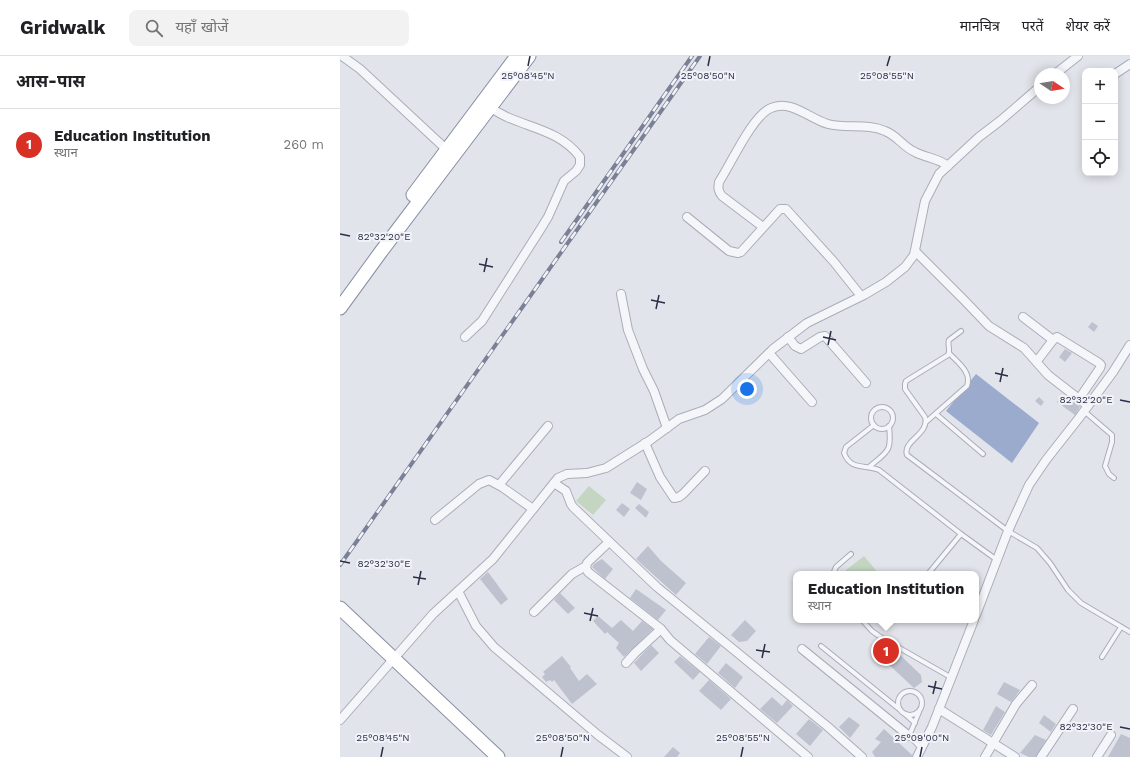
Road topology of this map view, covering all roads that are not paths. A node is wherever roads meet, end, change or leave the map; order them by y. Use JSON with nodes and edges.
{"nodes":[{"id":1,"x":342,"y":56,"type":"edge"},
{"id":2,"x":517,"y":56,"type":"edge"},
{"id":3,"x":529,"y":56,"type":"edge"},
{"id":4,"x":1078,"y":56,"type":"edge"},
{"id":5,"x":1130,"y":64,"type":"edge"},
{"id":6,"x":1063,"y":68,"type":"edge"},
{"id":7,"x":1118,"y":72,"type":"edge"},
{"id":8,"x":1034,"y":92,"type":"edge"},
{"id":9,"x":490,"y":108,"type":"junction"},
{"id":10,"x":447,"y":150,"type":"junction"},
{"id":11,"x":948,"y":166,"type":"junction"},
{"id":12,"x":687,"y":217,"type":"dead end"},
{"id":13,"x":763,"y":227,"type":"junction"},
{"id":14,"x":915,"y":251,"type":"junction"},
{"id":15,"x":340,"y":293,"type":"edge"},
{"id":16,"x":621,"y":294,"type":"dead end"},
{"id":17,"x":861,"y":296,"type":"junction"},
{"id":18,"x":340,"y":308,"type":"edge"},
{"id":19,"x":1023,"y":317,"type":"dead end"},
{"id":20,"x":961,"y":331,"type":"dead end"},
{"id":21,"x":465,"y":337,"type":"dead end"},
{"id":22,"x":788,"y":337,"type":"junction"},
{"id":23,"x":1053,"y":340,"type":"junction"},
{"id":24,"x":1130,"y":345,"type":"edge"},
{"id":25,"x":769,"y":353,"type":"junction"},
{"id":26,"x":949,"y":353,"type":"junction"},
{"id":27,"x":1037,"y":362,"type":"junction"},
{"id":28,"x":866,"y":383,"type":"dead end"},
{"id":29,"x":1079,"y":399,"type":"junction"},
{"id":30,"x":812,"y":402,"type":"dead end"},
{"id":31,"x":1086,"y":408,"type":"junction"},
{"id":32,"x":936,"y":414,"type":"junction"},
{"id":33,"x":926,"y":422,"type":"junction"},
{"id":34,"x":548,"y":426,"type":"dead end"},
{"id":35,"x":874,"y":426,"type":"junction"},
{"id":36,"x":890,"y":426,"type":"junction"},
{"id":37,"x":667,"y":428,"type":"junction"},
{"id":38,"x":646,"y":443,"type":"junction"},
{"id":39,"x":983,"y":454,"type":"dead end"},
{"id":40,"x":869,"y":467,"type":"junction"},
{"id":41,"x":705,"y":471,"type":"dead end"},
{"id":42,"x":1114,"y":478,"type":"dead end"},
{"id":43,"x":554,"y":483,"type":"junction"},
{"id":44,"x":499,"y":485,"type":"junction"},
{"id":45,"x":533,"y":509,"type":"junction"},
{"id":46,"x":435,"y":520,"type":"dead end"},
{"id":47,"x":1008,"y":531,"type":"junction"},
{"id":48,"x":961,"y":534,"type":"junction"},
{"id":49,"x":609,"y":542,"type":"junction"},
{"id":50,"x":851,"y":554,"type":"dead end"},
{"id":51,"x":997,"y":560,"type":"junction"},
{"id":52,"x":586,"y":566,"type":"junction"},
{"id":53,"x":834,"y":571,"type":"edge"},
{"id":54,"x":930,"y":571,"type":"edge"},
{"id":55,"x":458,"y":591,"type":"junction"},
{"id":56,"x":979,"y":607,"type":"edge"},
{"id":57,"x":340,"y":608,"type":"edge"},
{"id":58,"x":534,"y":612,"type":"dead end"},
{"id":59,"x":865,"y":623,"type":"edge"},
{"id":60,"x":973,"y":623,"type":"edge"},
{"id":61,"x":1121,"y":627,"type":"junction"},
{"id":62,"x":661,"y":629,"type":"junction"},
{"id":63,"x":1130,"y":632,"type":"edge"},
{"id":64,"x":821,"y":646,"type":"dead end"},
{"id":65,"x":802,"y":649,"type":"dead end"},
{"id":66,"x":1102,"y":657,"type":"dead end"},
{"id":67,"x":394,"y":658,"type":"junction"},
{"id":68,"x":626,"y":663,"type":"dead end"},
{"id":69,"x":952,"y":678,"type":"junction"},
{"id":70,"x":1032,"y":685,"type":"dead end"},
{"id":71,"x":921,"y":708,"type":"junction"},
{"id":72,"x":899,"y":709,"type":"junction"},
{"id":73,"x":939,"y":709,"type":"junction"},
{"id":74,"x":1073,"y":709,"type":"dead end"},
{"id":75,"x":905,"y":714,"type":"junction"},
{"id":76,"x":340,"y":720,"type":"edge"},
{"id":77,"x":915,"y":723,"type":"junction"},
{"id":78,"x":909,"y":736,"type":"junction"},
{"id":79,"x":1112,"y":736,"type":"dead end"},
{"id":80,"x":994,"y":744,"type":"junction"},
{"id":81,"x":922,"y":748,"type":"junction"},
{"id":82,"x":622,"y":756,"type":"edge"},
{"id":83,"x":498,"y":757,"type":"edge"},
{"id":84,"x":808,"y":757,"type":"edge"},
{"id":85,"x":862,"y":757,"type":"edge"},
{"id":86,"x":917,"y":757,"type":"edge"},
{"id":87,"x":985,"y":757,"type":"edge"},
{"id":88,"x":1015,"y":757,"type":"edge"},
{"id":89,"x":1041,"y":757,"type":"edge"},
{"id":90,"x":1097,"y":757,"type":"edge"}],
"edges":[{"from":1,"to":10,"type":"street"},
{"from":2,"to":10,"type":"highway"},
{"from":3,"to":9,"type":"highway"},
{"from":4,"to":6,"type":"street"},
{"from":5,"to":7,"type":"street"},
{"from":8,"to":11,"type":"street"},
{"from":9,"to":18,"type":"highway"},
{"from":9,"to":21,"type":"street"},
{"from":10,"to":15,"type":"highway"},
{"from":11,"to":13,"type":"street"},
{"from":11,"to":14,"type":"street"},
{"from":12,"to":13,"type":"street"},
{"from":13,"to":17,"type":"street"},
{"from":14,"to":17,"type":"street"},
{"from":14,"to":27,"type":"street"},
{"from":16,"to":37,"type":"street"},
{"from":17,"to":22,"type":"street"},
{"from":19,"to":23,"type":"street"},
{"from":20,"to":26,"type":"lane"},
{"from":22,"to":25,"type":"street"},
{"from":22,"to":28,"type":"street"},
{"from":23,"to":27,"type":"street"},
{"from":23,"to":29,"type":"street"},
{"from":24,"to":31,"type":"street"},
{"from":25,"to":30,"type":"street"},
{"from":25,"to":37,"type":"street"},
{"from":26,"to":32,"type":"lane"},
{"from":26,"to":33,"type":"lane"},
{"from":27,"to":29,"type":"street"},
{"from":29,"to":31,"type":"street"},
{"from":31,"to":42,"type":"lane"},
{"from":31,"to":47,"type":"street"},
{"from":32,"to":33,"type":"lane"},
{"from":32,"to":39,"type":"lane"},
{"from":33,"to":47,"type":"lane"},
{"from":34,"to":44,"type":"street"},
{"from":35,"to":36,"type":"lane"},
{"from":35,"to":36,"type":"lane"},
{"from":35,"to":40,"type":"lane"},
{"from":36,"to":40,"type":"lane"},
{"from":37,"to":38,"type":"street"},
{"from":38,"to":41,"type":"street"},
{"from":38,"to":43,"type":"street"},
{"from":40,"to":48,"type":"lane"},
{"from":43,"to":45,"type":"street"},
{"from":43,"to":49,"type":"street"},
{"from":44,"to":45,"type":"street"},
{"from":44,"to":46,"type":"street"},
{"from":45,"to":55,"type":"street"},
{"from":47,"to":51,"type":"street"},
{"from":47,"to":61,"type":"lane"},
{"from":48,"to":51,"type":"lane"},
{"from":48,"to":54,"type":"lane"},
{"from":49,"to":52,"type":"street"},
{"from":49,"to":85,"type":"street"},
{"from":50,"to":53,"type":"lane"},
{"from":51,"to":56,"type":"street"},
{"from":52,"to":58,"type":"street"},
{"from":52,"to":62,"type":"street"},
{"from":55,"to":67,"type":"street"},
{"from":55,"to":82,"type":"street"},
{"from":57,"to":67,"type":"highway"},
{"from":59,"to":69,"type":"lane"},
{"from":60,"to":69,"type":"street"},
{"from":61,"to":63,"type":"lane"},
{"from":61,"to":66,"type":"lane"},
{"from":62,"to":68,"type":"street"},
{"from":62,"to":84,"type":"street"},
{"from":64,"to":72,"type":"lane"},
{"from":65,"to":78,"type":"street"},
{"from":67,"to":76,"type":"street"},
{"from":67,"to":83,"type":"highway"},
{"from":69,"to":73,"type":"street"},
{"from":70,"to":80,"type":"street"},
{"from":71,"to":72,"type":"lane"},
{"from":71,"to":75,"type":"lane"},
{"from":71,"to":77,"type":"lane"},
{"from":72,"to":75,"type":"lane"},
{"from":73,"to":80,"type":"street"},
{"from":73,"to":81,"type":"street"},
{"from":74,"to":89,"type":"street"},
{"from":75,"to":77,"type":"lane"},
{"from":77,"to":78,"type":"lane"},
{"from":78,"to":81,"type":"lane"},
{"from":79,"to":90,"type":"street"},
{"from":80,"to":87,"type":"street"},
{"from":80,"to":88,"type":"street"},
{"from":81,"to":86,"type":"street"}]}
